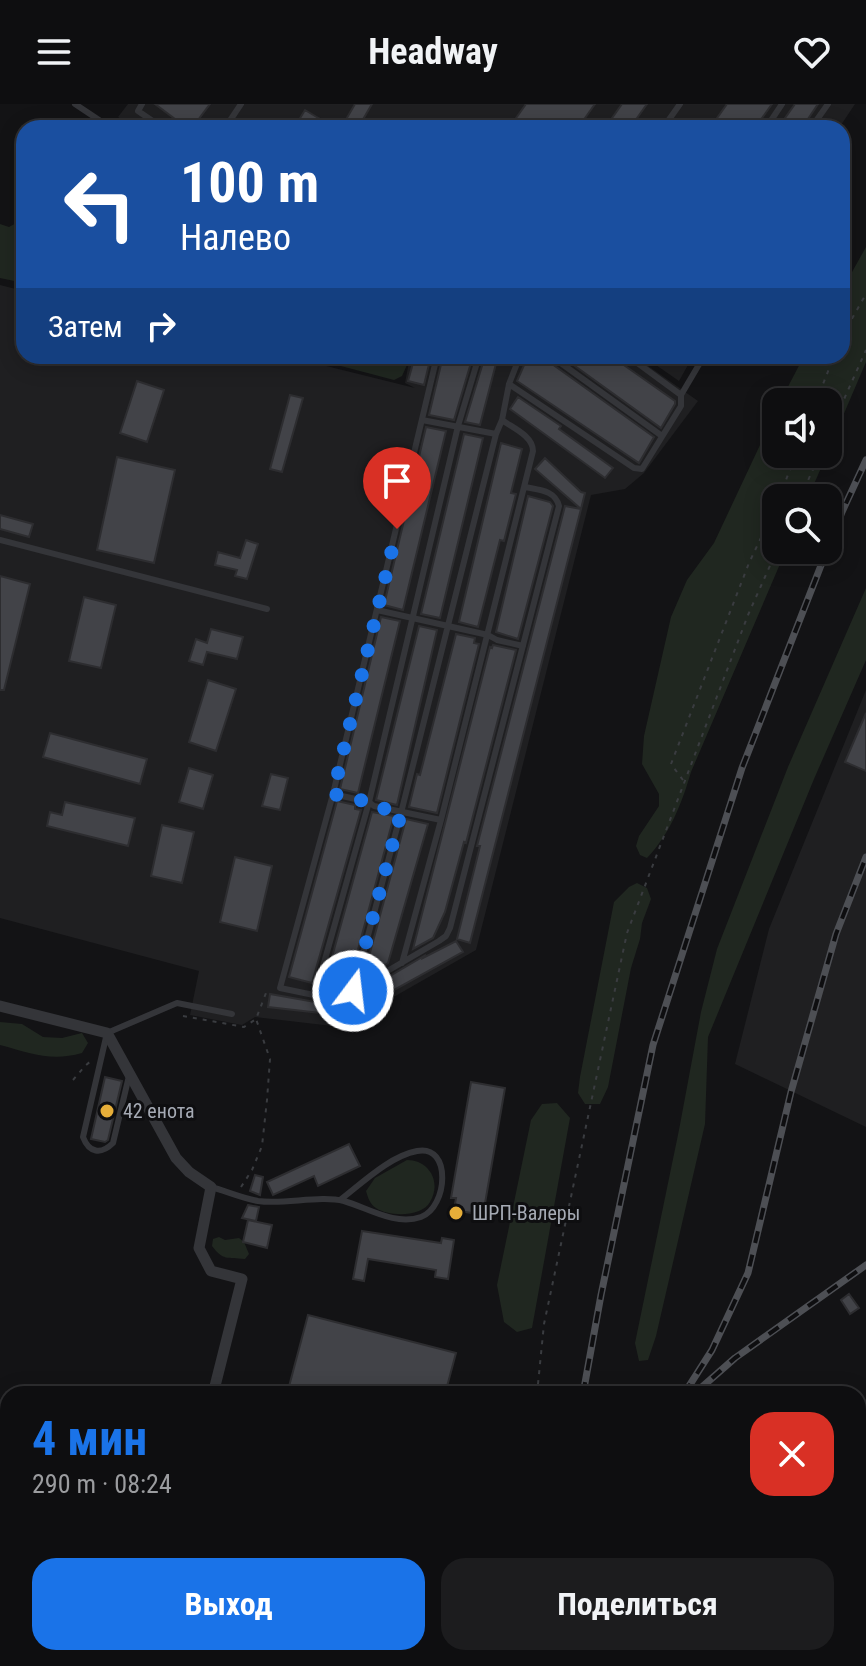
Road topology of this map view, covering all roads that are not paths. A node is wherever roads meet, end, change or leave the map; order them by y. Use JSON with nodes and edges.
{"nodes":[{"id":1,"x":75,"y":104,"type":"edge"},
{"id":2,"x":142,"y":104,"type":"edge"},
{"id":3,"x":99,"y":120,"type":"edge"},
{"id":4,"x":151,"y":120,"type":"edge"},
{"id":5,"x":435,"y":364,"type":"edge"},
{"id":6,"x":477,"y":364,"type":"edge"},
{"id":7,"x":517,"y":364,"type":"edge"},
{"id":8,"x":562,"y":364,"type":"edge"},
{"id":9,"x":639,"y":364,"type":"edge"},
{"id":10,"x":699,"y":364,"type":"edge"},
{"id":11,"x":509,"y":384,"type":"junction"},
{"id":12,"x":681,"y":395,"type":"junction"},
{"id":13,"x":422,"y":420,"type":"junction"},
{"id":14,"x":502,"y":420,"type":"junction"},
{"id":15,"x":458,"y":426,"type":"junction"},
{"id":16,"x":496,"y":434,"type":"junction"},
{"id":17,"x":662,"y":436,"type":"junction"},
{"id":18,"x":525,"y":487,"type":"junction"},
{"id":19,"x":0,"y":540,"type":"edge"},
{"id":20,"x":267,"y":609,"type":"dead end"},
{"id":21,"x":377,"y":610,"type":"junction"},
{"id":22,"x":414,"y":618,"type":"junction"},
{"id":23,"x":449,"y":626,"type":"junction"},
{"id":24,"x":488,"y":635,"type":"junction"},
{"id":25,"x":523,"y":646,"type":"junction"},
{"id":26,"x":333,"y":794,"type":"junction"},
{"id":27,"x":369,"y":802,"type":"junction"},
{"id":28,"x":401,"y":813,"type":"junction"},
{"id":29,"x":441,"y":820,"type":"junction"},
{"id":30,"x":402,"y":963,"type":"junction"},
{"id":31,"x":353,"y":991,"type":"junction"},
{"id":32,"x":315,"y":995,"type":"junction"},
{"id":33,"x":0,"y":1006,"type":"edge"},
{"id":34,"x":232,"y":1014,"type":"dead end"},
{"id":35,"x":107,"y":1033,"type":"junction"},
{"id":36,"x":129,"y":1072,"type":"junction"},
{"id":37,"x":211,"y":1187,"type":"junction"},
{"id":38,"x":340,"y":1200,"type":"junction"},
{"id":39,"x":215,"y":1386,"type":"edge"}],
"edges":[{"from":1,"to":3,"type":"lane"},
{"from":2,"to":4,"type":"lane"},
{"from":5,"to":13,"type":"lane"},
{"from":6,"to":15,"type":"lane"},
{"from":7,"to":11,"type":"lane"},
{"from":8,"to":17,"type":"lane"},
{"from":9,"to":12,"type":"lane"},
{"from":10,"to":12,"type":"lane"},
{"from":11,"to":14,"type":"lane"},
{"from":11,"to":17,"type":"lane"},
{"from":12,"to":17,"type":"lane"},
{"from":13,"to":15,"type":"lane"},
{"from":13,"to":21,"type":"lane"},
{"from":14,"to":16,"type":"lane"},
{"from":14,"to":18,"type":"lane"},
{"from":15,"to":16,"type":"lane"},
{"from":15,"to":22,"type":"lane"},
{"from":16,"to":23,"type":"lane"},
{"from":18,"to":24,"type":"lane"},
{"from":18,"to":25,"type":"lane"},
{"from":19,"to":20,"type":"lane"},
{"from":21,"to":22,"type":"lane"},
{"from":21,"to":26,"type":"lane"},
{"from":22,"to":23,"type":"lane"},
{"from":22,"to":27,"type":"lane"},
{"from":23,"to":24,"type":"lane"},
{"from":23,"to":28,"type":"lane"},
{"from":24,"to":25,"type":"lane"},
{"from":24,"to":29,"type":"lane"},
{"from":25,"to":30,"type":"lane"},
{"from":26,"to":27,"type":"lane"},
{"from":26,"to":32,"type":"lane"},
{"from":27,"to":28,"type":"lane"},
{"from":27,"to":32,"type":"lane"},
{"from":28,"to":29,"type":"lane"},
{"from":28,"to":31,"type":"lane"},
{"from":29,"to":30,"type":"lane"},
{"from":30,"to":31,"type":"lane"},
{"from":31,"to":32,"type":"lane"},
{"from":33,"to":35,"type":"street"},
{"from":34,"to":35,"type":"lane"},
{"from":35,"to":36,"type":"street"},
{"from":35,"to":36,"type":"lane"},
{"from":36,"to":37,"type":"street"},
{"from":37,"to":38,"type":"lane"},
{"from":37,"to":39,"type":"street"},
{"from":38,"to":38,"type":"lane"}]}
